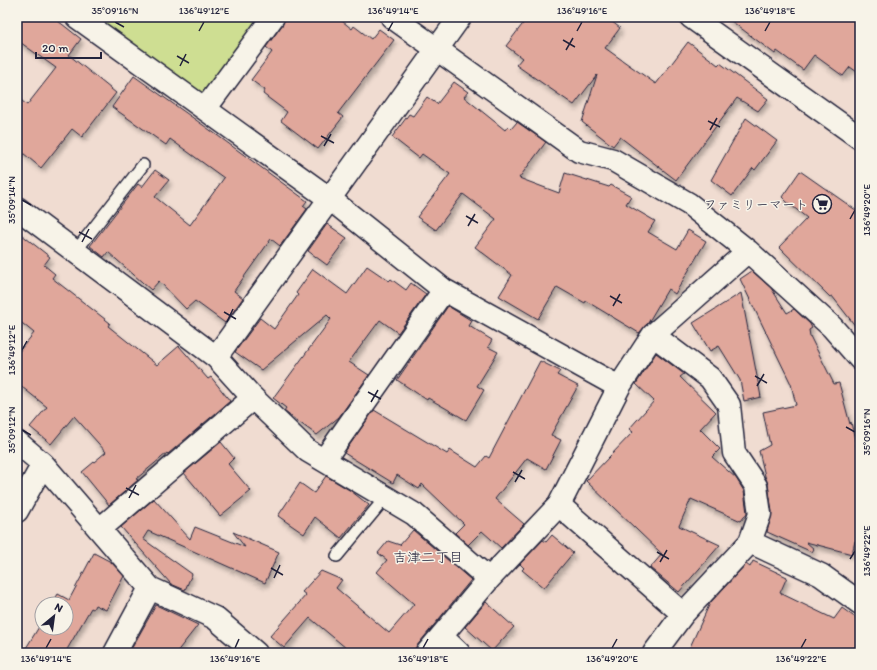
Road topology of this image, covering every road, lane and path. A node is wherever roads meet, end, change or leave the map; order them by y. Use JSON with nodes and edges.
{"nodes":[{"id":1,"x":77,"y":17,"type":"edge"},
{"id":2,"x":273,"y":17,"type":"edge"},
{"id":3,"x":392,"y":17,"type":"edge"},
{"id":4,"x":460,"y":17,"type":"edge"},
{"id":5,"x":691,"y":17,"type":"edge"},
{"id":6,"x":437,"y":49,"type":"junction"},
{"id":7,"x":205,"y":109,"type":"junction"},
{"id":8,"x":860,"y":138,"type":"edge"},
{"id":9,"x":143,"y":165,"type":"dead end"},
{"id":10,"x":330,"y":199,"type":"junction"},
{"id":11,"x":17,"y":208,"type":"edge"},
{"id":12,"x":748,"y":251,"type":"junction"},
{"id":13,"x":76,"y":252,"type":"junction"},
{"id":14,"x":444,"y":290,"type":"junction"},
{"id":15,"x":653,"y":335,"type":"junction"},
{"id":16,"x":216,"y":357,"type":"junction"},
{"id":17,"x":860,"y":359,"type":"edge"},
{"id":18,"x":619,"y":387,"type":"junction"},
{"id":19,"x":252,"y":398,"type":"junction"},
{"id":20,"x":17,"y":442,"type":"edge"},
{"id":21,"x":324,"y":460,"type":"junction"},
{"id":22,"x":43,"y":464,"type":"junction"},
{"id":23,"x":386,"y":497,"type":"junction"},
{"id":24,"x":559,"y":505,"type":"junction"},
{"id":25,"x":17,"y":510,"type":"edge"},
{"id":26,"x":100,"y":529,"type":"junction"},
{"id":27,"x":750,"y":542,"type":"junction"},
{"id":28,"x":336,"y":556,"type":"dead end"},
{"id":29,"x":489,"y":579,"type":"junction"},
{"id":30,"x":150,"y":588,"type":"junction"},
{"id":31,"x":858,"y":598,"type":"edge"},
{"id":32,"x":683,"y":614,"type":"junction"},
{"id":33,"x":442,"y":637,"type":"junction"},
{"id":34,"x":115,"y":653,"type":"edge"},
{"id":35,"x":256,"y":653,"type":"edge"},
{"id":36,"x":427,"y":653,"type":"edge"},
{"id":37,"x":459,"y":653,"type":"edge"},
{"id":38,"x":654,"y":653,"type":"edge"}],
"edges":[{"from":1,"to":7,"type":"street"},
{"from":2,"to":7,"type":"street"},
{"from":3,"to":6,"type":"street"},
{"from":4,"to":6,"type":"street"},
{"from":5,"to":8,"type":"street"},
{"from":6,"to":10,"type":"street"},
{"from":6,"to":12,"type":"street"},
{"from":7,"to":10,"type":"street"},
{"from":9,"to":13,"type":"lane"},
{"from":10,"to":14,"type":"street"},
{"from":10,"to":16,"type":"street"},
{"from":11,"to":13,"type":"street"},
{"from":12,"to":15,"type":"street"},
{"from":12,"to":17,"type":"street"},
{"from":13,"to":16,"type":"street"},
{"from":14,"to":18,"type":"street"},
{"from":14,"to":21,"type":"street"},
{"from":15,"to":18,"type":"street"},
{"from":15,"to":27,"type":"street"},
{"from":16,"to":19,"type":"street"},
{"from":18,"to":24,"type":"street"},
{"from":19,"to":21,"type":"street"},
{"from":19,"to":26,"type":"street"},
{"from":20,"to":22,"type":"street"},
{"from":21,"to":23,"type":"street"},
{"from":22,"to":25,"type":"street"},
{"from":22,"to":26,"type":"street"},
{"from":23,"to":28,"type":"lane"},
{"from":23,"to":29,"type":"street"},
{"from":24,"to":29,"type":"street"},
{"from":24,"to":32,"type":"street"},
{"from":26,"to":30,"type":"street"},
{"from":27,"to":31,"type":"street"},
{"from":27,"to":32,"type":"street"},
{"from":29,"to":33,"type":"street"},
{"from":30,"to":34,"type":"street"},
{"from":30,"to":35,"type":"street"},
{"from":32,"to":38,"type":"street"},
{"from":33,"to":36,"type":"street"},
{"from":33,"to":37,"type":"street"}]}
